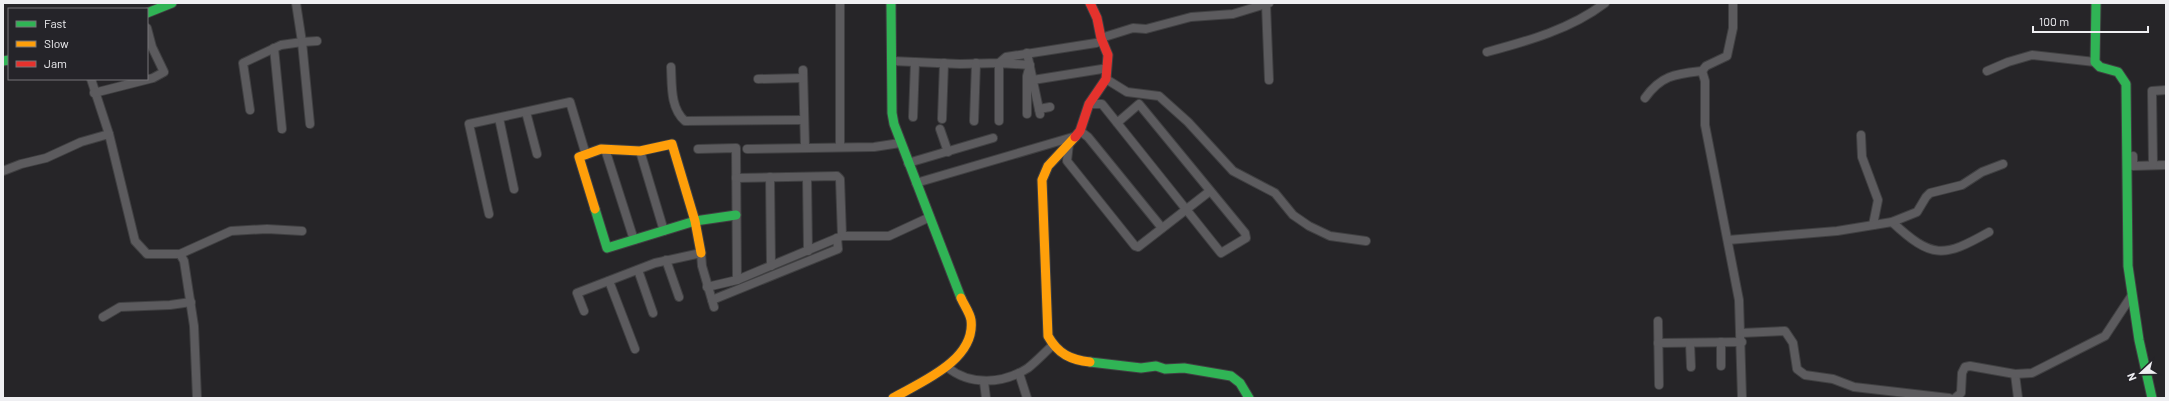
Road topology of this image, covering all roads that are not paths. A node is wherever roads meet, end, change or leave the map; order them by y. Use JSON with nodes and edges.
{"nodes":[{"id":1,"x":172,"y":3,"type":"edge"},
{"id":2,"x":296,"y":3,"type":"edge"},
{"id":3,"x":840,"y":3,"type":"edge"},
{"id":4,"x":891,"y":3,"type":"edge"},
{"id":5,"x":1090,"y":3,"type":"edge"},
{"id":6,"x":1605,"y":3,"type":"edge"},
{"id":7,"x":1733,"y":3,"type":"edge"},
{"id":8,"x":2096,"y":3,"type":"edge"},
{"id":9,"x":1267,"y":4,"type":"edge"},
{"id":10,"x":159,"y":5,"type":"edge"},
{"id":11,"x":148,"y":12,"type":"edge"},
{"id":12,"x":148,"y":32,"type":"edge"},
{"id":13,"x":1099,"y":40,"type":"junction"},
{"id":14,"x":317,"y":41,"type":"dead end"},
{"id":15,"x":302,"y":42,"type":"junction"},
{"id":16,"x":274,"y":48,"type":"junction"},
{"id":17,"x":1487,"y":52,"type":"dead end"},
{"id":18,"x":1027,"y":53,"type":"junction"},
{"id":19,"x":892,"y":61,"type":"junction"},
{"id":20,"x":915,"y":62,"type":"junction"},
{"id":21,"x":2095,"y":62,"type":"junction"},
{"id":22,"x":944,"y":63,"type":"junction"},
{"id":23,"x":976,"y":63,"type":"junction"},
{"id":24,"x":999,"y":63,"type":"junction"},
{"id":25,"x":1030,"y":65,"type":"junction"},
{"id":26,"x":671,"y":67,"type":"dead end"},
{"id":27,"x":1102,"y":69,"type":"dead end"},
{"id":28,"x":1702,"y":71,"type":"junction"},
{"id":29,"x":1987,"y":71,"type":"dead end"},
{"id":30,"x":148,"y":79,"type":"edge"},
{"id":31,"x":758,"y":79,"type":"dead end"},
{"id":32,"x":1106,"y":79,"type":"junction"},
{"id":33,"x":91,"y":80,"type":"edge"},
{"id":34,"x":144,"y":80,"type":"edge"},
{"id":35,"x":1033,"y":80,"type":"junction"},
{"id":36,"x":1269,"y":80,"type":"dead end"},
{"id":37,"x":2166,"y":90,"type":"edge"},
{"id":38,"x":2131,"y":92,"type":"dead end"},
{"id":39,"x":94,"y":93,"type":"junction"},
{"id":40,"x":1645,"y":98,"type":"dead end"},
{"id":41,"x":1089,"y":104,"type":"junction"},
{"id":42,"x":1050,"y":107,"type":"dead end"},
{"id":43,"x":250,"y":110,"type":"dead end"},
{"id":44,"x":526,"y":112,"type":"junction"},
{"id":45,"x":1027,"y":114,"type":"dead end"},
{"id":46,"x":913,"y":117,"type":"dead end"},
{"id":47,"x":499,"y":118,"type":"junction"},
{"id":48,"x":804,"y":120,"type":"junction"},
{"id":49,"x":942,"y":120,"type":"dead end"},
{"id":50,"x":974,"y":121,"type":"dead end"},
{"id":51,"x":999,"y":121,"type":"dead end"},
{"id":52,"x":1117,"y":123,"type":"junction"},
{"id":53,"x":310,"y":124,"type":"dead end"},
{"id":54,"x":282,"y":129,"type":"dead end"},
{"id":55,"x":940,"y":129,"type":"dead end"},
{"id":56,"x":109,"y":134,"type":"junction"},
{"id":57,"x":1861,"y":135,"type":"dead end"},
{"id":58,"x":1075,"y":136,"type":"junction"},
{"id":59,"x":993,"y":138,"type":"dead end"},
{"id":60,"x":900,"y":143,"type":"junction"},
{"id":61,"x":805,"y":147,"type":"junction"},
{"id":62,"x":840,"y":147,"type":"junction"},
{"id":63,"x":605,"y":149,"type":"junction"},
{"id":64,"x":698,"y":149,"type":"dead end"},
{"id":65,"x":747,"y":149,"type":"dead end"},
{"id":66,"x":640,"y":151,"type":"junction"},
{"id":67,"x":948,"y":152,"type":"junction"},
{"id":68,"x":537,"y":154,"type":"dead end"},
{"id":69,"x":586,"y":154,"type":"junction"},
{"id":70,"x":908,"y":163,"type":"junction"},
{"id":71,"x":2003,"y":164,"type":"dead end"},
{"id":72,"x":2153,"y":165,"type":"junction"},
{"id":73,"x":2166,"y":165,"type":"edge"},
{"id":74,"x":3,"y":171,"type":"edge"},
{"id":75,"x":770,"y":177,"type":"junction"},
{"id":76,"x":807,"y":177,"type":"junction"},
{"id":77,"x":736,"y":178,"type":"junction"},
{"id":78,"x":916,"y":183,"type":"junction"},
{"id":79,"x":514,"y":189,"type":"dead end"},
{"id":80,"x":1210,"y":191,"type":"junction"},
{"id":81,"x":1186,"y":210,"type":"junction"},
{"id":82,"x":489,"y":214,"type":"dead end"},
{"id":83,"x":736,"y":215,"type":"junction"},
{"id":84,"x":930,"y":217,"type":"junction"},
{"id":85,"x":695,"y":221,"type":"junction"},
{"id":86,"x":1892,"y":222,"type":"junction"},
{"id":87,"x":1873,"y":225,"type":"junction"},
{"id":88,"x":1162,"y":228,"type":"junction"},
{"id":89,"x":302,"y":231,"type":"dead end"},
{"id":90,"x":664,"y":231,"type":"junction"},
{"id":91,"x":1990,"y":232,"type":"dead end"},
{"id":92,"x":840,"y":237,"type":"junction"},
{"id":93,"x":634,"y":240,"type":"junction"},
{"id":94,"x":1728,"y":240,"type":"junction"},
{"id":95,"x":1366,"y":241,"type":"dead end"},
{"id":96,"x":826,"y":243,"type":"junction"},
{"id":97,"x":808,"y":251,"type":"junction"},
{"id":98,"x":829,"y":252,"type":"junction"},
{"id":99,"x":701,"y":253,"type":"junction"},
{"id":100,"x":180,"y":254,"type":"junction"},
{"id":101,"x":666,"y":260,"type":"junction"},
{"id":102,"x":771,"y":266,"type":"junction"},
{"id":103,"x":638,"y":270,"type":"junction"},
{"id":104,"x":737,"y":280,"type":"junction"},
{"id":105,"x":609,"y":281,"type":"junction"},
{"id":106,"x":707,"y":287,"type":"junction"},
{"id":107,"x":2132,"y":295,"type":"junction"},
{"id":108,"x":679,"y":297,"type":"dead end"},
{"id":109,"x":191,"y":302,"type":"junction"},
{"id":110,"x":584,"y":311,"type":"dead end"},
{"id":111,"x":654,"y":312,"type":"dead end"},
{"id":112,"x":103,"y":317,"type":"dead end"},
{"id":113,"x":1658,"y":321,"type":"dead end"},
{"id":114,"x":1742,"y":338,"type":"junction"},
{"id":115,"x":1721,"y":342,"type":"junction"},
{"id":116,"x":1658,"y":343,"type":"junction"},
{"id":117,"x":1690,"y":343,"type":"junction"},
{"id":118,"x":1053,"y":345,"type":"junction"},
{"id":119,"x":635,"y":349,"type":"dead end"},
{"id":120,"x":1722,"y":366,"type":"dead end"},
{"id":121,"x":947,"y":367,"type":"junction"},
{"id":122,"x":1691,"y":368,"type":"dead end"},
{"id":123,"x":1019,"y":373,"type":"junction"},
{"id":124,"x":2015,"y":374,"type":"junction"},
{"id":125,"x":984,"y":382,"type":"junction"},
{"id":126,"x":1659,"y":385,"type":"dead end"},
{"id":127,"x":198,"y":398,"type":"edge"},
{"id":128,"x":893,"y":398,"type":"edge"},
{"id":129,"x":986,"y":398,"type":"edge"},
{"id":130,"x":1027,"y":398,"type":"edge"},
{"id":131,"x":1249,"y":398,"type":"edge"},
{"id":132,"x":1742,"y":398,"type":"edge"},
{"id":133,"x":1949,"y":398,"type":"edge"},
{"id":134,"x":1955,"y":398,"type":"edge"},
{"id":135,"x":2018,"y":398,"type":"edge"},
{"id":136,"x":2152,"y":398,"type":"edge"}],
"edges":[{"from":1,"to":10,"type":"street"},
{"from":2,"to":15,"type":"street"},
{"from":3,"to":62,"type":"street"},
{"from":4,"to":19,"type":"street"},
{"from":5,"to":13,"type":"street"},
{"from":6,"to":17,"type":"street"},
{"from":7,"to":28,"type":"street"},
{"from":8,"to":21,"type":"street"},
{"from":9,"to":13,"type":"street"},
{"from":9,"to":36,"type":"street"},
{"from":10,"to":11,"type":"street"},
{"from":12,"to":30,"type":"street"},
{"from":13,"to":18,"type":"street"},
{"from":13,"to":32,"type":"street"},
{"from":14,"to":15,"type":"street"},
{"from":15,"to":16,"type":"street"},
{"from":15,"to":53,"type":"street"},
{"from":16,"to":43,"type":"street"},
{"from":16,"to":54,"type":"street"},
{"from":18,"to":24,"type":"street"},
{"from":18,"to":25,"type":"street"},
{"from":19,"to":20,"type":"street"},
{"from":19,"to":60,"type":"street"},
{"from":20,"to":22,"type":"street"},
{"from":20,"to":46,"type":"street"},
{"from":21,"to":29,"type":"street"},
{"from":21,"to":107,"type":"street"},
{"from":22,"to":23,"type":"street"},
{"from":22,"to":49,"type":"street"},
{"from":23,"to":24,"type":"street"},
{"from":23,"to":50,"type":"street"},
{"from":24,"to":25,"type":"street"},
{"from":24,"to":51,"type":"street"},
{"from":25,"to":35,"type":"street"},
{"from":25,"to":45,"type":"street"},
{"from":26,"to":48,"type":"street"},
{"from":27,"to":35,"type":"street"},
{"from":28,"to":40,"type":"street"},
{"from":28,"to":94,"type":"street"},
{"from":31,"to":48,"type":"street"},
{"from":32,"to":41,"type":"street"},
{"from":32,"to":95,"type":"street"},
{"from":33,"to":39,"type":"street"},
{"from":34,"to":39,"type":"street"},
{"from":35,"to":42,"type":"street"},
{"from":37,"to":72,"type":"street"},
{"from":38,"to":72,"type":"street"},
{"from":39,"to":56,"type":"street"},
{"from":41,"to":52,"type":"street"},
{"from":41,"to":58,"type":"street"},
{"from":44,"to":47,"type":"street"},
{"from":44,"to":68,"type":"street"},
{"from":44,"to":69,"type":"street"},
{"from":47,"to":79,"type":"street"},
{"from":47,"to":82,"type":"street"},
{"from":48,"to":61,"type":"street"},
{"from":52,"to":80,"type":"street"},
{"from":52,"to":81,"type":"street"},
{"from":55,"to":67,"type":"street"},
{"from":56,"to":74,"type":"street"},
{"from":56,"to":100,"type":"street"},
{"from":57,"to":87,"type":"street"},
{"from":58,"to":78,"type":"street"},
{"from":58,"to":88,"type":"street"},
{"from":58,"to":88,"type":"street"},
{"from":58,"to":118,"type":"street"},
{"from":59,"to":67,"type":"street"},
{"from":60,"to":62,"type":"street"},
{"from":60,"to":70,"type":"street"},
{"from":61,"to":62,"type":"street"},
{"from":61,"to":65,"type":"street"},
{"from":63,"to":66,"type":"street"},
{"from":63,"to":69,"type":"street"},
{"from":63,"to":93,"type":"street"},
{"from":64,"to":77,"type":"street"},
{"from":66,"to":85,"type":"street"},
{"from":66,"to":90,"type":"street"},
{"from":67,"to":70,"type":"street"},
{"from":69,"to":93,"type":"street"},
{"from":70,"to":78,"type":"street"},
{"from":71,"to":86,"type":"street"},
{"from":72,"to":73,"type":"street"},
{"from":75,"to":76,"type":"street"},
{"from":75,"to":77,"type":"street"},
{"from":75,"to":102,"type":"street"},
{"from":76,"to":92,"type":"street"},
{"from":76,"to":97,"type":"street"},
{"from":77,"to":83,"type":"street"},
{"from":78,"to":84,"type":"street"},
{"from":80,"to":81,"type":"street"},
{"from":80,"to":81,"type":"street"},
{"from":81,"to":88,"type":"street"},
{"from":83,"to":85,"type":"street"},
{"from":83,"to":104,"type":"street"},
{"from":84,"to":92,"type":"street"},
{"from":84,"to":121,"type":"street"},
{"from":85,"to":90,"type":"street"},
{"from":85,"to":99,"type":"street"},
{"from":86,"to":87,"type":"street"},
{"from":86,"to":91,"type":"street"},
{"from":87,"to":94,"type":"street"},
{"from":89,"to":100,"type":"street"},
{"from":90,"to":93,"type":"street"},
{"from":92,"to":96,"type":"street"},
{"from":92,"to":98,"type":"street"},
{"from":94,"to":114,"type":"street"},
{"from":96,"to":97,"type":"street"},
{"from":96,"to":98,"type":"street"},
{"from":97,"to":102,"type":"street"},
{"from":98,"to":106,"type":"street"},
{"from":99,"to":101,"type":"street"},
{"from":99,"to":106,"type":"street"},
{"from":100,"to":109,"type":"street"},
{"from":101,"to":103,"type":"street"},
{"from":101,"to":108,"type":"street"},
{"from":102,"to":104,"type":"street"},
{"from":103,"to":105,"type":"street"},
{"from":103,"to":111,"type":"street"},
{"from":104,"to":106,"type":"street"},
{"from":105,"to":110,"type":"street"},
{"from":105,"to":119,"type":"street"},
{"from":107,"to":124,"type":"street"},
{"from":107,"to":136,"type":"street"},
{"from":109,"to":112,"type":"street"},
{"from":109,"to":127,"type":"street"},
{"from":113,"to":116,"type":"street"},
{"from":114,"to":115,"type":"street"},
{"from":114,"to":132,"type":"street"},
{"from":114,"to":133,"type":"street"},
{"from":115,"to":117,"type":"street"},
{"from":115,"to":120,"type":"street"},
{"from":116,"to":117,"type":"street"},
{"from":116,"to":126,"type":"street"},
{"from":117,"to":122,"type":"street"},
{"from":118,"to":123,"type":"street"},
{"from":118,"to":131,"type":"street"},
{"from":121,"to":125,"type":"street"},
{"from":121,"to":128,"type":"street"},
{"from":123,"to":125,"type":"street"},
{"from":123,"to":130,"type":"street"},
{"from":124,"to":134,"type":"street"},
{"from":124,"to":135,"type":"street"},
{"from":125,"to":129,"type":"street"}]}
